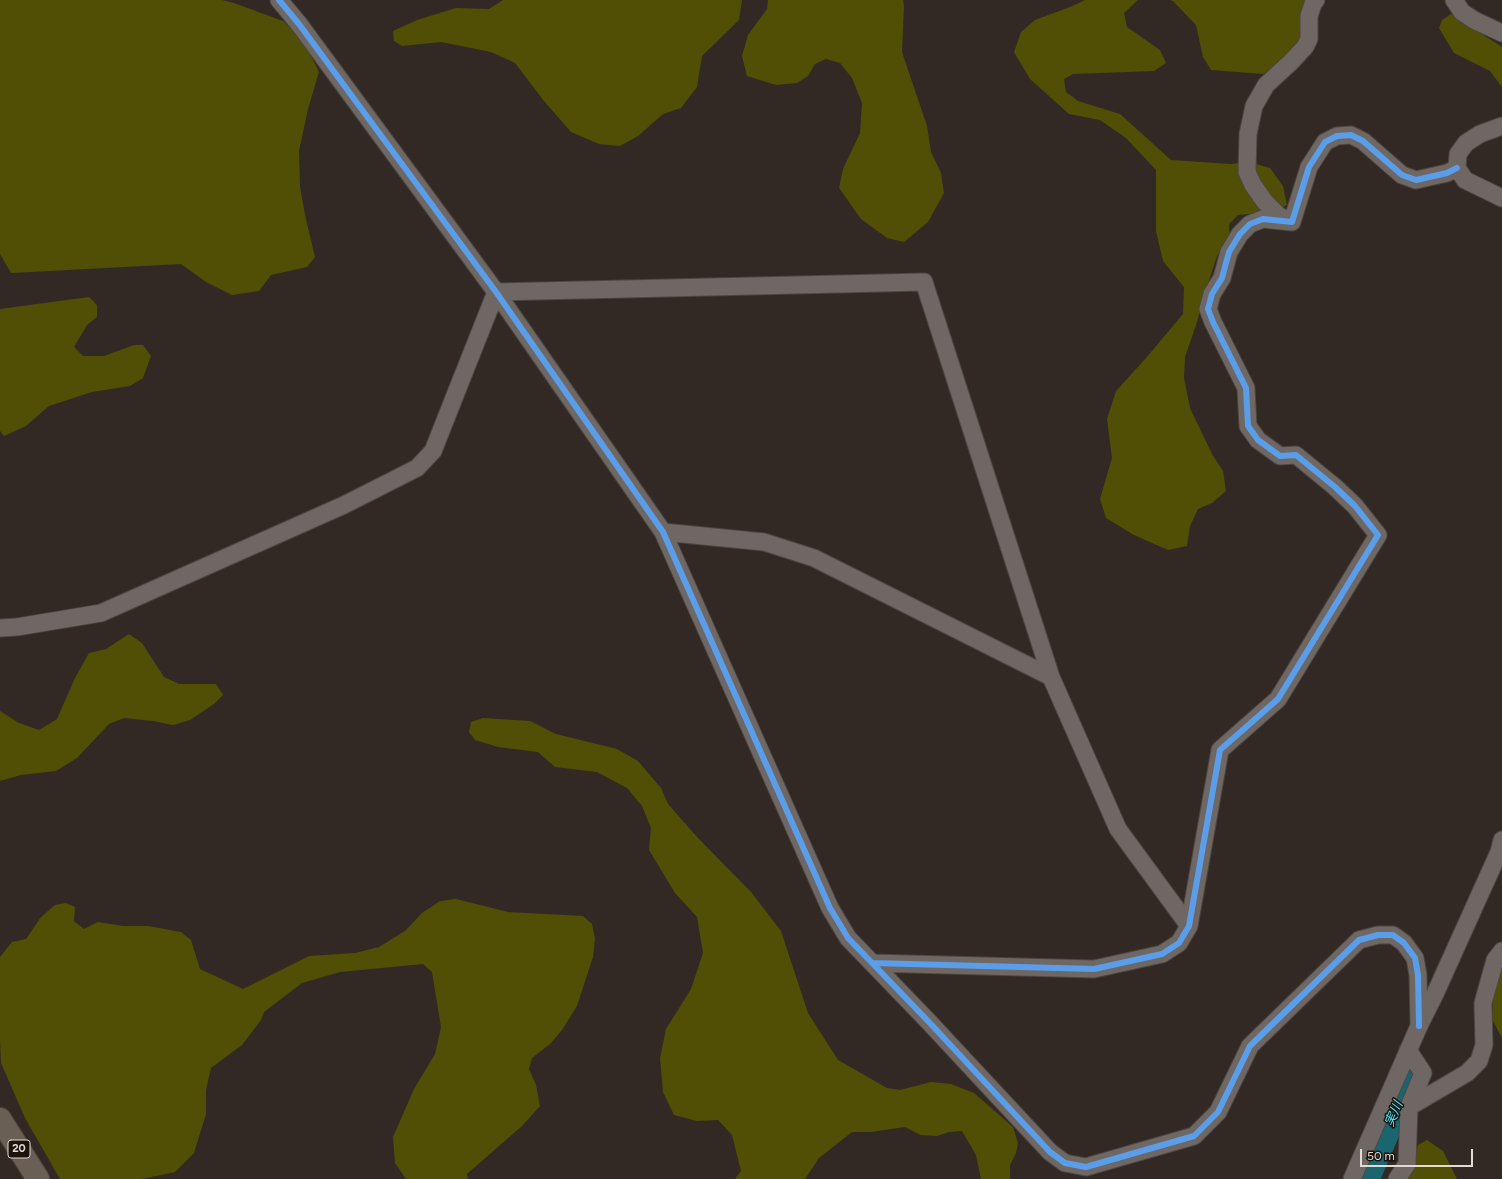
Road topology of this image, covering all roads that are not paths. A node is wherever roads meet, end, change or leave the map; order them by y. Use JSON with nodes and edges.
{"nodes":[{"id":1,"x":279,"y":0,"type":"edge"},
{"id":2,"x":1316,"y":0,"type":"edge"},
{"id":3,"x":1454,"y":0,"type":"edge"},
{"id":4,"x":1502,"y":33,"type":"edge"},
{"id":5,"x":1502,"y":126,"type":"edge"},
{"id":6,"x":1457,"y":168,"type":"junction"},
{"id":7,"x":1502,"y":198,"type":"edge"},
{"id":8,"x":1292,"y":222,"type":"junction"},
{"id":9,"x":496,"y":292,"type":"junction"},
{"id":10,"x":663,"y":532,"type":"junction"},
{"id":11,"x":0,"y":628,"type":"edge"},
{"id":12,"x":1051,"y":677,"type":"junction"},
{"id":13,"x":1502,"y":840,"type":"edge"},
{"id":14,"x":1189,"y":926,"type":"junction"},
{"id":15,"x":1502,"y":951,"type":"edge"},
{"id":16,"x":872,"y":963,"type":"junction"},
{"id":17,"x":1419,"y":1026,"type":"junction"},
{"id":18,"x":1408,"y":1050,"type":"junction"},
{"id":19,"x":1409,"y":1107,"type":"junction"},
{"id":20,"x":0,"y":1119,"type":"edge"},
{"id":21,"x":38,"y":1179,"type":"edge"},
{"id":22,"x":1352,"y":1179,"type":"edge"},
{"id":23,"x":1397,"y":1179,"type":"edge"}],
"edges":[{"from":1,"to":9,"type":"street"},
{"from":2,"to":8,"type":"street"},
{"from":3,"to":4,"type":"street"},
{"from":5,"to":6,"type":"street"},
{"from":6,"to":7,"type":"street"},
{"from":6,"to":8,"type":"street"},
{"from":8,"to":14,"type":"street"},
{"from":9,"to":10,"type":"street"},
{"from":9,"to":11,"type":"street"},
{"from":9,"to":12,"type":"street"},
{"from":10,"to":12,"type":"street"},
{"from":10,"to":16,"type":"street"},
{"from":12,"to":14,"type":"street"},
{"from":13,"to":17,"type":"street"},
{"from":14,"to":16,"type":"street"},
{"from":15,"to":19,"type":"street"},
{"from":16,"to":17,"type":"street"},
{"from":17,"to":18,"type":"street"},
{"from":18,"to":19,"type":"street"},
{"from":18,"to":22,"type":"street"},
{"from":19,"to":23,"type":"street"},
{"from":20,"to":21,"type":"main road","number":"20"}]}
